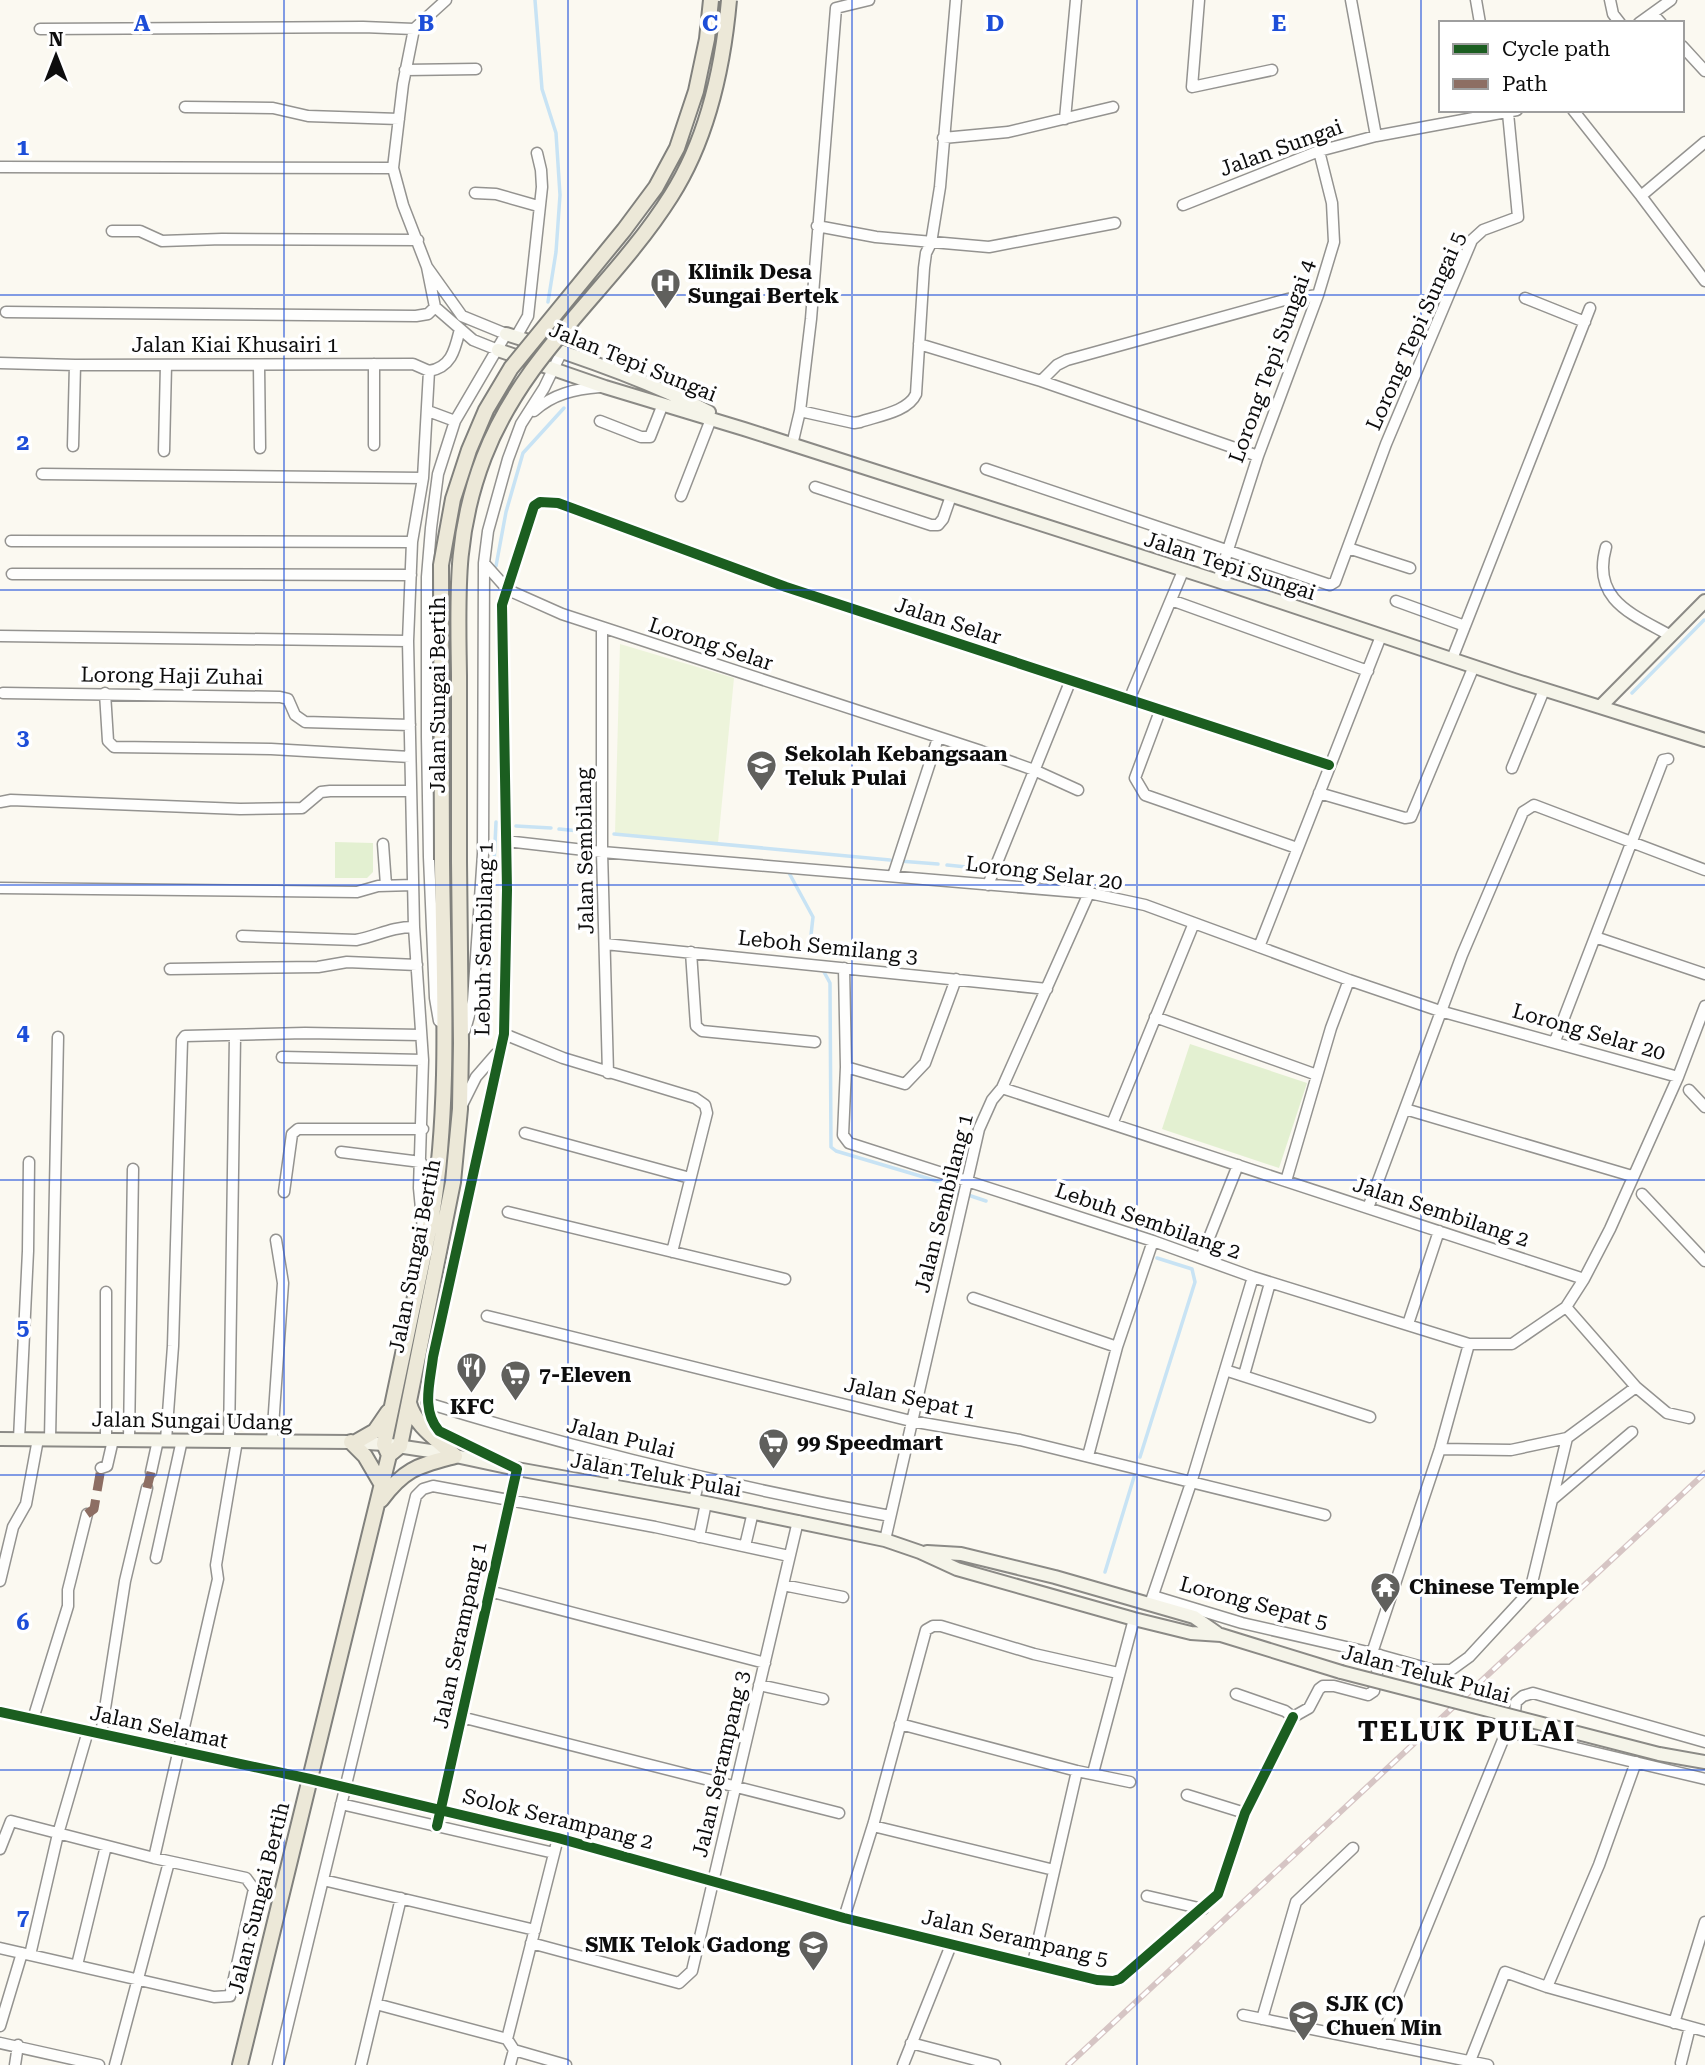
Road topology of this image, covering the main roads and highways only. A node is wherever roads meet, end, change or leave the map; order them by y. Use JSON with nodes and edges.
{"nodes":[{"id":1,"x":711,"y":0,"type":"edge"},
{"id":2,"x":729,"y":0,"type":"edge"},
{"id":3,"x":511,"y":336,"type":"road end"},
{"id":4,"x":498,"y":350,"type":"road end"},
{"id":5,"x":744,"y":429,"type":"junction"},
{"id":6,"x":1704,"y":605,"type":"edge"},
{"id":7,"x":1600,"y":707,"type":"junction"},
{"id":8,"x":1705,"y":740,"type":"edge"},
{"id":9,"x":394,"y":1399,"type":"junction"},
{"id":10,"x":409,"y":1402,"type":"junction"},
{"id":11,"x":0,"y":1439,"type":"edge"},
{"id":12,"x":352,"y":1442,"type":"junction"},
{"id":13,"x":391,"y":1448,"type":"junction"},
{"id":14,"x":455,"y":1456,"type":"junction"},
{"id":15,"x":382,"y":1485,"type":"junction"},
{"id":16,"x":376,"y":1507,"type":"junction"},
{"id":17,"x":919,"y":1552,"type":"junction"},
{"id":18,"x":1019,"y":1568,"type":"junction"},
{"id":19,"x":1097,"y":1609,"type":"junction"},
{"id":20,"x":1221,"y":1635,"type":"junction"},
{"id":21,"x":1705,"y":1762,"type":"edge"},
{"id":22,"x":240,"y":2065,"type":"edge"}],
"edges":[{"from":1,"to":9,"type":"main road","name":"Jalan Sungai Bertih","bridge":true},
{"from":2,"to":10,"type":"main road","name":"Jalan Sungai Bertih","bridge":true},
{"from":3,"to":5,"type":"main road","name":"Jalan Tepi Sungai"},
{"from":4,"to":5,"type":"main road","name":"Jalan Tepi Sungai"},
{"from":5,"to":7,"type":"main road","name":"Jalan Tepi Sungai"},
{"from":6,"to":7,"type":"main road"},
{"from":7,"to":8,"type":"main road","name":"Jalan Tepi Sungai"},
{"from":9,"to":12,"type":"main road"},
{"from":9,"to":13,"type":"main road","name":"Jalan Sungai Bertih"},
{"from":10,"to":13,"type":"main road","name":"Jalan Sungai Bertih"},
{"from":10,"to":14,"type":"main road"},
{"from":11,"to":12,"type":"main road","name":"Jalan Sungai Udang"},
{"from":12,"to":13,"type":"main road","name":"Jalan Sungai Udang"},
{"from":12,"to":15,"type":"main road"},
{"from":13,"to":14,"type":"main road","name":"Jalan Teluk Pulai"},
{"from":13,"to":15,"type":"main road","name":"Jalan Sungai Bertih"},
{"from":14,"to":16,"type":"main road"},
{"from":14,"to":17,"type":"main road","name":"Jalan Teluk Pulai"},
{"from":15,"to":16,"type":"main road","name":"Jalan Sungai Bertih"},
{"from":16,"to":22,"type":"main road","name":"Jalan Sungai Bertih"},
{"from":17,"to":18,"type":"main road","name":"Jalan Teluk Pulai"},
{"from":17,"to":19,"type":"main road","name":"Jalan Teluk Pulai"},
{"from":18,"to":19,"type":"main road"},
{"from":18,"to":20,"type":"main road","name":"Jalan Teluk Pulai"},
{"from":19,"to":20,"type":"main road","name":"Jalan Teluk Pulai"},
{"from":20,"to":21,"type":"main road","name":"Jalan Teluk Pulai","bridge":true}]}
